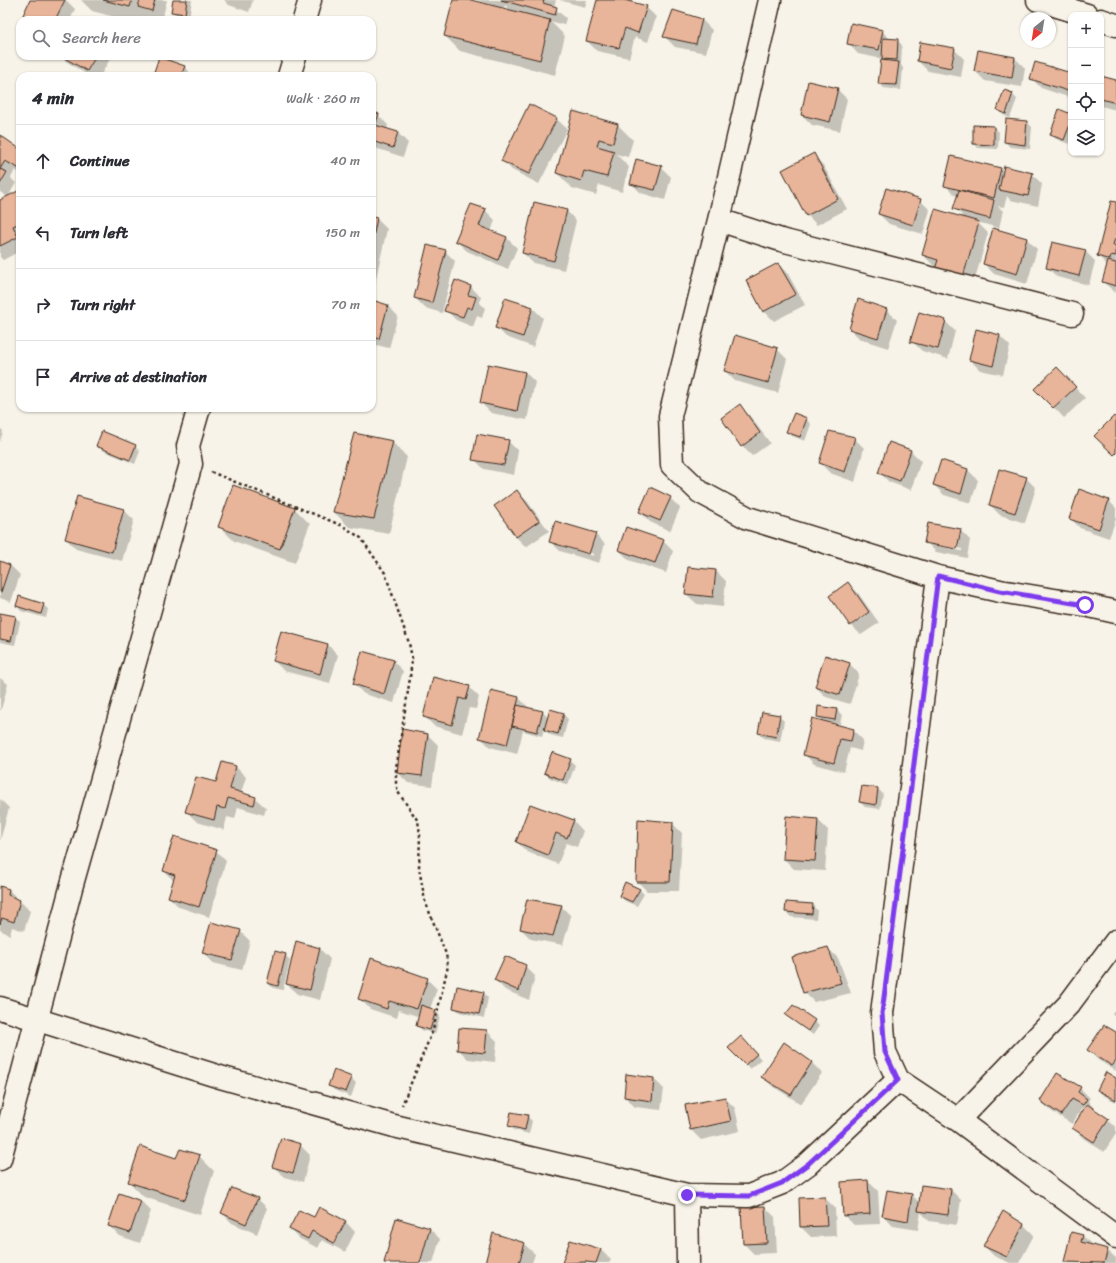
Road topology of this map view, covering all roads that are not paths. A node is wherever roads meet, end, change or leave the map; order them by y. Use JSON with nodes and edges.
{"nodes":[{"id":1,"x":310,"y":0,"type":"edge"},
{"id":2,"x":770,"y":0,"type":"edge"},
{"id":3,"x":1038,"y":0,"type":"edge"},
{"id":4,"x":1077,"y":12,"type":"edge"},
{"id":5,"x":305,"y":16,"type":"edge"},
{"id":6,"x":1104,"y":21,"type":"edge"},
{"id":7,"x":1116,"y":25,"type":"edge"},
{"id":8,"x":294,"y":60,"type":"edge"},
{"id":9,"x":290,"y":72,"type":"edge"},
{"id":10,"x":719,"y":220,"type":"junction"},
{"id":11,"x":1072,"y":314,"type":"dead end"},
{"id":12,"x":198,"y":412,"type":"edge"},
{"id":13,"x":938,"y":576,"type":"junction"},
{"id":14,"x":1116,"y":613,"type":"edge"},
{"id":15,"x":1116,"y":941,"type":"edge"},
{"id":16,"x":0,"y":1008,"type":"edge"},
{"id":17,"x":38,"y":1019,"type":"junction"},
{"id":18,"x":898,"y":1080,"type":"junction"},
{"id":19,"x":958,"y":1120,"type":"junction"},
{"id":20,"x":0,"y":1159,"type":"edge"},
{"id":21,"x":687,"y":1195,"type":"junction"},
{"id":22,"x":1116,"y":1237,"type":"edge"},
{"id":23,"x":688,"y":1263,"type":"edge"}],
"edges":[{"from":1,"to":5,"type":"street"},
{"from":2,"to":10,"type":"street"},
{"from":3,"to":4,"type":"street"},
{"from":6,"to":7,"type":"street"},
{"from":8,"to":9,"type":"street"},
{"from":10,"to":11,"type":"street"},
{"from":10,"to":13,"type":"street"},
{"from":12,"to":17,"type":"street"},
{"from":13,"to":14,"type":"street"},
{"from":13,"to":18,"type":"street"},
{"from":15,"to":19,"type":"street"},
{"from":16,"to":17,"type":"street"},
{"from":17,"to":20,"type":"street"},
{"from":17,"to":21,"type":"street"},
{"from":18,"to":19,"type":"street"},
{"from":18,"to":21,"type":"street"},
{"from":19,"to":22,"type":"street"},
{"from":21,"to":23,"type":"street"}]}
